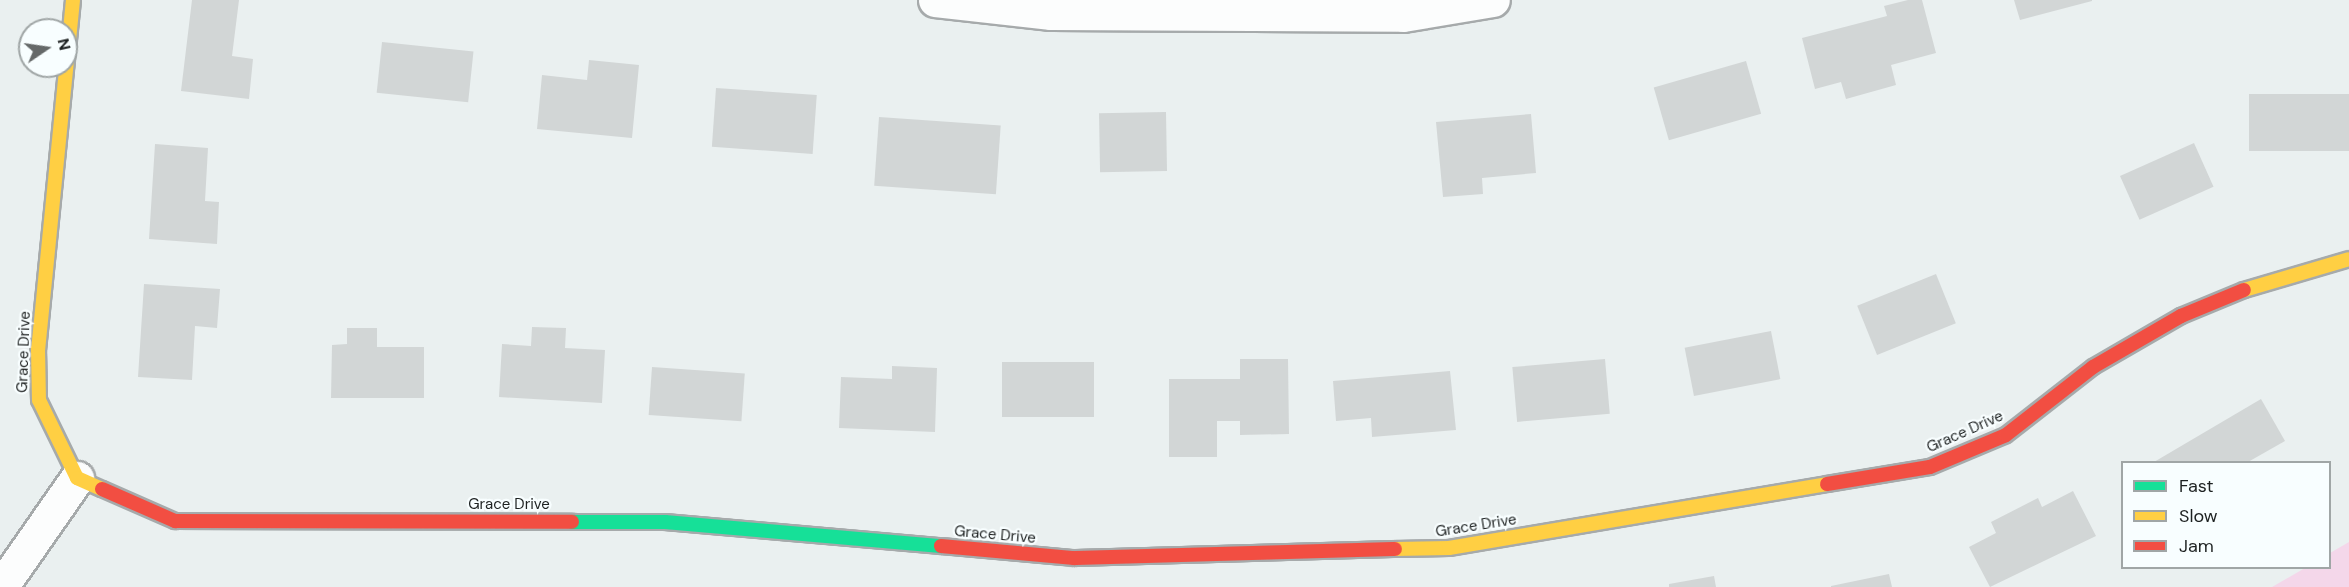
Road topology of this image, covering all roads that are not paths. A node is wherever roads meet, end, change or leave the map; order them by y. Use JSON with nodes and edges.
{"nodes":[{"id":1,"x":73,"y":0,"type":"edge"},
{"id":2,"x":935,"y":0,"type":"edge"},
{"id":3,"x":1493,"y":0,"type":"edge"},
{"id":4,"x":1299,"y":6,"type":"edge"},
{"id":5,"x":2349,"y":259,"type":"edge"},
{"id":6,"x":76,"y":478,"type":"junction"},
{"id":7,"x":1,"y":587,"type":"edge"}],
"edges":[{"from":1,"to":6,"type":"street","name":"Grace Drive"},
{"from":2,"to":4,"type":"street"},
{"from":3,"to":4,"type":"street"},
{"from":5,"to":6,"type":"street","name":"Grace Drive"},
{"from":6,"to":7,"type":"street"}]}
